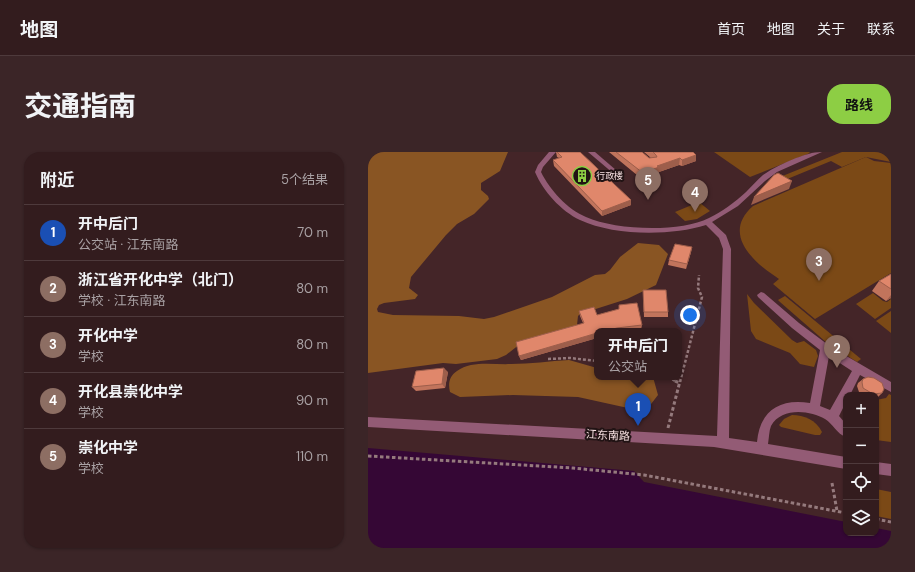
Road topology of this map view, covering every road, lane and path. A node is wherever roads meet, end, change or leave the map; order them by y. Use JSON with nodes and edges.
{"nodes":[{"id":1,"x":553,"y":152,"type":"edge"},
{"id":2,"x":591,"y":152,"type":"edge"},
{"id":3,"x":819,"y":152,"type":"edge"},
{"id":4,"x":622,"y":178,"type":"dead end"},
{"id":5,"x":707,"y":222,"type":"junction"},
{"id":6,"x":699,"y":275,"type":"dead end"},
{"id":7,"x":761,"y":295,"type":"dead end"},
{"id":8,"x":826,"y":349,"type":"junction"},
{"id":9,"x":548,"y":359,"type":"dead end"},
{"id":10,"x":594,"y":361,"type":"edge"},
{"id":11,"x":858,"y":369,"type":"junction"},
{"id":12,"x":682,"y":375,"type":"edge"},
{"id":13,"x":674,"y":380,"type":"edge"},
{"id":14,"x":681,"y":380,"type":"edge"},
{"id":15,"x":680,"y":383,"type":"junction"},
{"id":16,"x":890,"y":386,"type":"edge"},
{"id":17,"x":814,"y":410,"type":"junction"},
{"id":18,"x":832,"y":418,"type":"junction"},
{"id":19,"x":368,"y":422,"type":"edge"},
{"id":20,"x":843,"y":429,"type":"edge"},
{"id":21,"x":666,"y":438,"type":"junction"},
{"id":22,"x":723,"y":443,"type":"junction"},
{"id":23,"x":762,"y":449,"type":"junction"},
{"id":24,"x":368,"y":456,"type":"edge"},
{"id":25,"x":843,"y":462,"type":"edge"},
{"id":26,"x":879,"y":468,"type":"edge"},
{"id":27,"x":891,"y":470,"type":"edge"},
{"id":28,"x":832,"y":483,"type":"dead end"},
{"id":29,"x":837,"y":511,"type":"junction"},
{"id":30,"x":843,"y":512,"type":"edge"},
{"id":31,"x":879,"y":520,"type":"edge"},
{"id":32,"x":891,"y":522,"type":"edge"}],
"edges":[{"from":1,"to":5,"type":"street"},
{"from":2,"to":4,"type":"street"},
{"from":3,"to":5,"type":"street"},
{"from":5,"to":22,"type":"street"},
{"from":6,"to":12,"type":"path"},
{"from":7,"to":8,"type":"street"},
{"from":8,"to":11,"type":"street"},
{"from":8,"to":17,"type":"street"},
{"from":9,"to":10,"type":"path"},
{"from":11,"to":16,"type":"street"},
{"from":11,"to":18,"type":"street"},
{"from":13,"to":15,"type":"path"},
{"from":14,"to":15,"type":"path"},
{"from":15,"to":21,"type":"path"},
{"from":17,"to":18,"type":"street"},
{"from":17,"to":23,"type":"street"},
{"from":18,"to":20,"type":"street"},
{"from":19,"to":21,"type":"street","name":"江东南路"},
{"from":21,"to":22,"type":"street","name":"江东南路"},
{"from":22,"to":23,"type":"street","name":"江东南路"},
{"from":23,"to":25,"type":"street","name":"江东南路"},
{"from":24,"to":29,"type":"path"},
{"from":26,"to":27,"type":"street"},
{"from":28,"to":29,"type":"path"},
{"from":29,"to":30,"type":"path"},
{"from":31,"to":32,"type":"path"}]}
